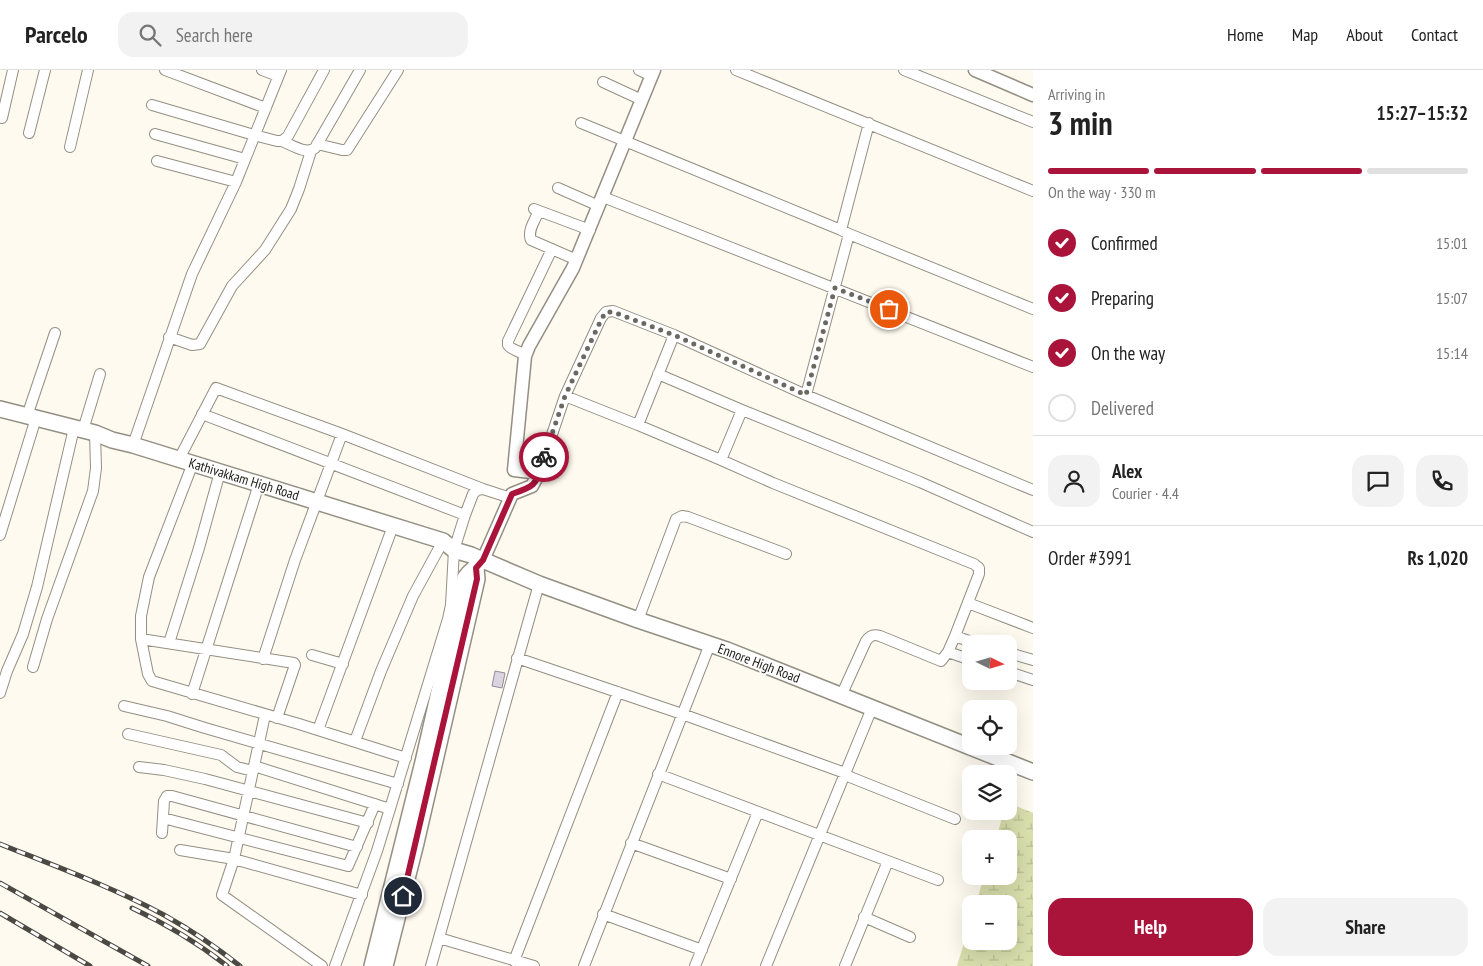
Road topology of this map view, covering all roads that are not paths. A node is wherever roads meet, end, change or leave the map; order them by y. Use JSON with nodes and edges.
{"nodes":[{"id":1,"x":13,"y":70,"type":"edge"},
{"id":2,"x":45,"y":70,"type":"edge"},
{"id":3,"x":88,"y":70,"type":"edge"},
{"id":4,"x":166,"y":70,"type":"edge"},
{"id":5,"x":262,"y":70,"type":"edge"},
{"id":6,"x":324,"y":70,"type":"edge"},
{"id":7,"x":360,"y":70,"type":"edge"},
{"id":8,"x":398,"y":70,"type":"edge"},
{"id":9,"x":639,"y":70,"type":"edge"},
{"id":10,"x":736,"y":70,"type":"edge"},
{"id":11,"x":904,"y":70,"type":"edge"},
{"id":12,"x":976,"y":70,"type":"edge"},
{"id":13,"x":280,"y":73,"type":"edge"},
{"id":14,"x":653,"y":73,"type":"edge"},
{"id":15,"x":603,"y":82,"type":"dead end"},
{"id":16,"x":1033,"y":95,"type":"edge"},
{"id":17,"x":642,"y":100,"type":"junction"},
{"id":18,"x":152,"y":105,"type":"dead end"},
{"id":19,"x":266,"y":108,"type":"junction"},
{"id":20,"x":2,"y":118,"type":"dead end"},
{"id":21,"x":1033,"y":122,"type":"edge"},
{"id":22,"x":581,"y":123,"type":"dead end"},
{"id":23,"x":869,"y":123,"type":"junction"},
{"id":24,"x":29,"y":133,"type":"dead end"},
{"id":25,"x":155,"y":134,"type":"dead end"},
{"id":26,"x":254,"y":135,"type":"junction"},
{"id":27,"x":282,"y":141,"type":"junction"},
{"id":28,"x":626,"y":141,"type":"junction"},
{"id":29,"x":70,"y":147,"type":"dead end"},
{"id":30,"x":314,"y":147,"type":"junction"},
{"id":31,"x":245,"y":159,"type":"junction"},
{"id":32,"x":157,"y":161,"type":"dead end"},
{"id":33,"x":236,"y":182,"type":"junction"},
{"id":34,"x":558,"y":188,"type":"dead end"},
{"id":35,"x":1033,"y":191,"type":"edge"},
{"id":36,"x":601,"y":201,"type":"junction"},
{"id":37,"x":590,"y":230,"type":"junction"},
{"id":38,"x":845,"y":232,"type":"junction"},
{"id":39,"x":552,"y":249,"type":"junction"},
{"id":40,"x":577,"y":260,"type":"junction"},
{"id":41,"x":835,"y":288,"type":"junction"},
{"id":42,"x":1033,"y":309,"type":"edge"},
{"id":43,"x":54,"y":333,"type":"dead end"},
{"id":44,"x":674,"y":335,"type":"junction"},
{"id":45,"x":169,"y":337,"type":"junction"},
{"id":46,"x":525,"y":356,"type":"junction"},
{"id":47,"x":1033,"y":367,"type":"edge"},
{"id":48,"x":100,"y":374,"type":"dead end"},
{"id":49,"x":658,"y":374,"type":"junction"},
{"id":50,"x":806,"y":395,"type":"junction"},
{"id":51,"x":565,"y":396,"type":"junction"},
{"id":52,"x":0,"y":409,"type":"edge"},
{"id":53,"x":742,"y":410,"type":"junction"},
{"id":54,"x":202,"y":414,"type":"junction"},
{"id":55,"x":32,"y":417,"type":"junction"},
{"id":56,"x":638,"y":426,"type":"junction"},
{"id":57,"x":84,"y":430,"type":"junction"},
{"id":58,"x":342,"y":434,"type":"junction"},
{"id":59,"x":133,"y":445,"type":"junction"},
{"id":60,"x":721,"y":460,"type":"junction"},
{"id":61,"x":186,"y":461,"type":"junction"},
{"id":62,"x":330,"y":464,"type":"junction"},
{"id":63,"x":220,"y":472,"type":"junction"},
{"id":64,"x":539,"y":473,"type":"junction"},
{"id":65,"x":259,"y":484,"type":"junction"},
{"id":66,"x":483,"y":490,"type":"junction"},
{"id":67,"x":1033,"y":490,"type":"edge"},
{"id":68,"x":511,"y":498,"type":"junction"},
{"id":69,"x":317,"y":502,"type":"junction"},
{"id":70,"x":465,"y":515,"type":"junction"},
{"id":71,"x":394,"y":526,"type":"junction"},
{"id":72,"x":1033,"y":532,"type":"edge"},
{"id":73,"x":0,"y":535,"type":"edge"},
{"id":74,"x":448,"y":546,"type":"junction"},
{"id":75,"x":786,"y":554,"type":"dead end"},
{"id":76,"x":480,"y":564,"type":"junction"},
{"id":77,"x":539,"y":584,"type":"junction"},
{"id":78,"x":968,"y":603,"type":"junction"},
{"id":79,"x":638,"y":620,"type":"junction"},
{"id":80,"x":1033,"y":628,"type":"edge"},
{"id":81,"x":955,"y":636,"type":"junction"},
{"id":82,"x":962,"y":638,"type":"edge"},
{"id":83,"x":141,"y":639,"type":"junction"},
{"id":84,"x":169,"y":643,"type":"junction"},
{"id":85,"x":710,"y":644,"type":"junction"},
{"id":86,"x":206,"y":649,"type":"junction"},
{"id":87,"x":948,"y":652,"type":"junction"},
{"id":88,"x":312,"y":655,"type":"dead end"},
{"id":89,"x":1018,"y":656,"type":"edge"},
{"id":90,"x":962,"y":657,"type":"edge"},
{"id":91,"x":517,"y":658,"type":"junction"},
{"id":92,"x":263,"y":659,"type":"junction"},
{"id":93,"x":1033,"y":660,"type":"edge"},
{"id":94,"x":343,"y":664,"type":"junction"},
{"id":95,"x":33,"y":667,"type":"dead end"},
{"id":96,"x":1018,"y":675,"type":"edge"},
{"id":97,"x":1033,"y":680,"type":"edge"},
{"id":98,"x":618,"y":692,"type":"junction"},
{"id":99,"x":0,"y":693,"type":"edge"},
{"id":100,"x":192,"y":694,"type":"junction"},
{"id":101,"x":841,"y":696,"type":"junction"},
{"id":102,"x":124,"y":706,"type":"dead end"},
{"id":103,"x":872,"y":708,"type":"junction"},
{"id":104,"x":265,"y":714,"type":"junction"},
{"id":105,"x":682,"y":714,"type":"junction"},
{"id":106,"x":277,"y":718,"type":"junction"},
{"id":107,"x":318,"y":730,"type":"junction"},
{"id":108,"x":128,"y":734,"type":"dead end"},
{"id":109,"x":355,"y":741,"type":"junction"},
{"id":110,"x":259,"y":744,"type":"junction"},
{"id":111,"x":406,"y":758,"type":"junction"},
{"id":112,"x":139,"y":767,"type":"dead end"},
{"id":113,"x":254,"y":768,"type":"junction"},
{"id":114,"x":1033,"y":772,"type":"edge"},
{"id":115,"x":845,"y":773,"type":"junction"},
{"id":116,"x":658,"y":774,"type":"junction"},
{"id":117,"x":398,"y":784,"type":"junction"},
{"id":118,"x":249,"y":791,"type":"junction"},
{"id":119,"x":375,"y":804,"type":"junction"},
{"id":120,"x":390,"y":809,"type":"junction"},
{"id":121,"x":758,"y":812,"type":"junction"},
{"id":122,"x":243,"y":814,"type":"junction"},
{"id":123,"x":163,"y":818,"type":"junction"},
{"id":124,"x":955,"y":819,"type":"dead end"},
{"id":125,"x":368,"y":823,"type":"junction"},
{"id":126,"x":162,"y":833,"type":"dead end"},
{"id":127,"x":819,"y":835,"type":"junction"},
{"id":128,"x":239,"y":838,"type":"junction"},
{"id":129,"x":631,"y":843,"type":"junction"},
{"id":130,"x":357,"y":847,"type":"junction"},
{"id":131,"x":180,"y":850,"type":"dead end"},
{"id":132,"x":234,"y":859,"type":"junction"},
{"id":133,"x":888,"y":861,"type":"junction"},
{"id":134,"x":731,"y":879,"type":"junction"},
{"id":135,"x":938,"y":880,"type":"dead end"},
{"id":136,"x":362,"y":894,"type":"junction"},
{"id":137,"x":603,"y":914,"type":"junction"},
{"id":138,"x":864,"y":918,"type":"junction"},
{"id":139,"x":910,"y":937,"type":"dead end"},
{"id":140,"x":439,"y":938,"type":"junction"},
{"id":141,"x":702,"y":950,"type":"junction"},
{"id":142,"x":514,"y":961,"type":"junction"},
{"id":143,"x":322,"y":966,"type":"edge"},
{"id":144,"x":335,"y":966,"type":"edge"},
{"id":145,"x":372,"y":966,"type":"edge"},
{"id":146,"x":385,"y":966,"type":"edge"},
{"id":147,"x":431,"y":966,"type":"edge"},
{"id":148,"x":534,"y":966,"type":"edge"},
{"id":149,"x":584,"y":966,"type":"edge"},
{"id":150,"x":695,"y":966,"type":"edge"},
{"id":151,"x":766,"y":966,"type":"edge"},
{"id":152,"x":845,"y":966,"type":"edge"}],
"edges":[{"from":1,"to":20,"type":"street"},
{"from":2,"to":24,"type":"street"},
{"from":3,"to":29,"type":"street"},
{"from":4,"to":19,"type":"street"},
{"from":5,"to":13,"type":"street"},
{"from":6,"to":27,"type":"street"},
{"from":7,"to":30,"type":"street"},
{"from":8,"to":30,"type":"street"},
{"from":9,"to":14,"type":"street"},
{"from":10,"to":23,"type":"street"},
{"from":11,"to":21,"type":"street"},
{"from":12,"to":16,"type":"street"},
{"from":13,"to":19,"type":"street"},
{"from":14,"to":17,"type":"street"},
{"from":15,"to":17,"type":"street"},
{"from":17,"to":28,"type":"street"},
{"from":18,"to":26,"type":"street"},
{"from":19,"to":26,"type":"street"},
{"from":22,"to":28,"type":"street"},
{"from":23,"to":35,"type":"street"},
{"from":23,"to":38,"type":"street"},
{"from":25,"to":31,"type":"street"},
{"from":26,"to":27,"type":"street"},
{"from":26,"to":31,"type":"street"},
{"from":27,"to":30,"type":"street"},
{"from":28,"to":36,"type":"street"},
{"from":28,"to":38,"type":"street"},
{"from":30,"to":45,"type":"street"},
{"from":31,"to":33,"type":"street"},
{"from":32,"to":33,"type":"street"},
{"from":33,"to":45,"type":"street"},
{"from":34,"to":36,"type":"street"},
{"from":36,"to":37,"type":"street"},
{"from":36,"to":41,"type":"street"},
{"from":37,"to":39,"type":"street"},
{"from":37,"to":40,"type":"street"},
{"from":38,"to":41,"type":"street"},
{"from":38,"to":42,"type":"street"},
{"from":39,"to":40,"type":"street"},
{"from":39,"to":46,"type":"street"},
{"from":40,"to":46,"type":"street"},
{"from":41,"to":47,"type":"street"},
{"from":41,"to":50,"type":"street"},
{"from":43,"to":55,"type":"street"},
{"from":44,"to":49,"type":"street"},
{"from":44,"to":50,"type":"street"},
{"from":44,"to":51,"type":"street"},
{"from":45,"to":59,"type":"street"},
{"from":46,"to":64,"type":"street"},
{"from":48,"to":57,"type":"street"},
{"from":49,"to":53,"type":"street"},
{"from":49,"to":56,"type":"street"},
{"from":50,"to":67,"type":"street"},
{"from":51,"to":56,"type":"street"},
{"from":51,"to":64,"type":"street"},
{"from":52,"to":55,"type":"main road","name":"Kathivakkam High Road"},
{"from":53,"to":60,"type":"street"},
{"from":53,"to":72,"type":"street"},
{"from":54,"to":58,"type":"street"},
{"from":54,"to":61,"type":"street"},
{"from":54,"to":62,"type":"street"},
{"from":55,"to":57,"type":"main road","name":"Kathivakkam High Road"},
{"from":55,"to":73,"type":"street"},
{"from":56,"to":60,"type":"street"},
{"from":57,"to":59,"type":"main road","name":"Kathivakkam High Road"},
{"from":57,"to":95,"type":"street"},
{"from":57,"to":99,"type":"street"},
{"from":58,"to":62,"type":"street"},
{"from":58,"to":66,"type":"street"},
{"from":59,"to":61,"type":"main road","name":"Kathivakkam High Road"},
{"from":60,"to":78,"type":"street"},
{"from":61,"to":63,"type":"main road","name":"Kathivakkam High Road"},
{"from":61,"to":83,"type":"street"},
{"from":62,"to":69,"type":"street"},
{"from":62,"to":70,"type":"street"},
{"from":63,"to":65,"type":"main road","name":"Kathivakkam High Road"},
{"from":63,"to":84,"type":"street"},
{"from":64,"to":68,"type":"street"},
{"from":65,"to":69,"type":"main road","name":"Kathivakkam High Road"},
{"from":65,"to":86,"type":"street"},
{"from":66,"to":68,"type":"street"},
{"from":66,"to":70,"type":"street"},
{"from":68,"to":76,"type":"street"},
{"from":69,"to":71,"type":"main road","name":"Kathivakkam High Road"},
{"from":69,"to":92,"type":"street"},
{"from":70,"to":74,"type":"street"},
{"from":71,"to":74,"type":"main road","name":"Kathivakkam High Road"},
{"from":71,"to":94,"type":"street"},
{"from":74,"to":76,"type":"main road","name":"Kathivakkam High Road"},
{"from":74,"to":109,"type":"street"},
{"from":74,"to":111,"type":"street"},
{"from":75,"to":79,"type":"street"},
{"from":76,"to":77,"type":"main road","name":"Ennore High Road"},
{"from":76,"to":145,"type":"main road"},
{"from":76,"to":146,"type":"main road"},
{"from":77,"to":79,"type":"main road","name":"Ennore High Road"},
{"from":77,"to":91,"type":"street"},
{"from":78,"to":80,"type":"street"},
{"from":78,"to":81,"type":"street"},
{"from":79,"to":85,"type":"main road","name":"Ennore High Road"},
{"from":81,"to":82,"type":"street"},
{"from":81,"to":87,"type":"street"},
{"from":83,"to":84,"type":"street"},
{"from":83,"to":100,"type":"street"},
{"from":84,"to":86,"type":"street"},
{"from":85,"to":101,"type":"main road","name":"Ennore High Road"},
{"from":85,"to":105,"type":"street"},
{"from":86,"to":92,"type":"street"},
{"from":86,"to":100,"type":"street"},
{"from":87,"to":90,"type":"street"},
{"from":87,"to":101,"type":"street"},
{"from":88,"to":94,"type":"street"},
{"from":89,"to":93,"type":"street"},
{"from":91,"to":98,"type":"street"},
{"from":91,"to":140,"type":"street"},
{"from":92,"to":106,"type":"street"},
{"from":94,"to":107,"type":"street"},
{"from":96,"to":97,"type":"street"},
{"from":98,"to":105,"type":"street"},
{"from":98,"to":142,"type":"street"},
{"from":100,"to":104,"type":"street"},
{"from":101,"to":103,"type":"main road","name":"Ennore High Road"},
{"from":102,"to":110,"type":"street"},
{"from":103,"to":114,"type":"main road","name":"Ennore High Road"},
{"from":103,"to":115,"type":"street"},
{"from":104,"to":106,"type":"street"},
{"from":104,"to":110,"type":"street"},
{"from":105,"to":115,"type":"street"},
{"from":105,"to":116,"type":"street"},
{"from":106,"to":107,"type":"street"},
{"from":107,"to":109,"type":"street"},
{"from":108,"to":113,"type":"street"},
{"from":109,"to":111,"type":"street"},
{"from":110,"to":113,"type":"street"},
{"from":110,"to":117,"type":"street"},
{"from":111,"to":117,"type":"street"},
{"from":112,"to":118,"type":"street"},
{"from":113,"to":118,"type":"street"},
{"from":113,"to":119,"type":"street"},
{"from":115,"to":124,"type":"street"},
{"from":115,"to":127,"type":"street"},
{"from":116,"to":121,"type":"street"},
{"from":116,"to":129,"type":"street"},
{"from":117,"to":120,"type":"street"},
{"from":118,"to":122,"type":"street"},
{"from":118,"to":125,"type":"street"},
{"from":119,"to":120,"type":"street"},
{"from":119,"to":125,"type":"street"},
{"from":120,"to":136,"type":"street"},
{"from":121,"to":127,"type":"street"},
{"from":121,"to":134,"type":"street"},
{"from":122,"to":123,"type":"street"},
{"from":122,"to":128,"type":"street"},
{"from":122,"to":130,"type":"street"},
{"from":123,"to":126,"type":"street"},
{"from":123,"to":128,"type":"street"},
{"from":125,"to":130,"type":"street"},
{"from":127,"to":133,"type":"street"},
{"from":127,"to":151,"type":"street"},
{"from":128,"to":130,"type":"street"},
{"from":128,"to":132,"type":"street"},
{"from":129,"to":134,"type":"street"},
{"from":129,"to":137,"type":"street"},
{"from":131,"to":132,"type":"street"},
{"from":132,"to":136,"type":"street"},
{"from":132,"to":143,"type":"street"},
{"from":133,"to":135,"type":"street"},
{"from":133,"to":138,"type":"street"},
{"from":134,"to":141,"type":"street"},
{"from":136,"to":144,"type":"street"},
{"from":137,"to":141,"type":"street"},
{"from":137,"to":149,"type":"street"},
{"from":138,"to":139,"type":"street"},
{"from":138,"to":152,"type":"street"},
{"from":140,"to":142,"type":"street"},
{"from":140,"to":147,"type":"street"},
{"from":141,"to":150,"type":"street"},
{"from":142,"to":148,"type":"street"}]}
